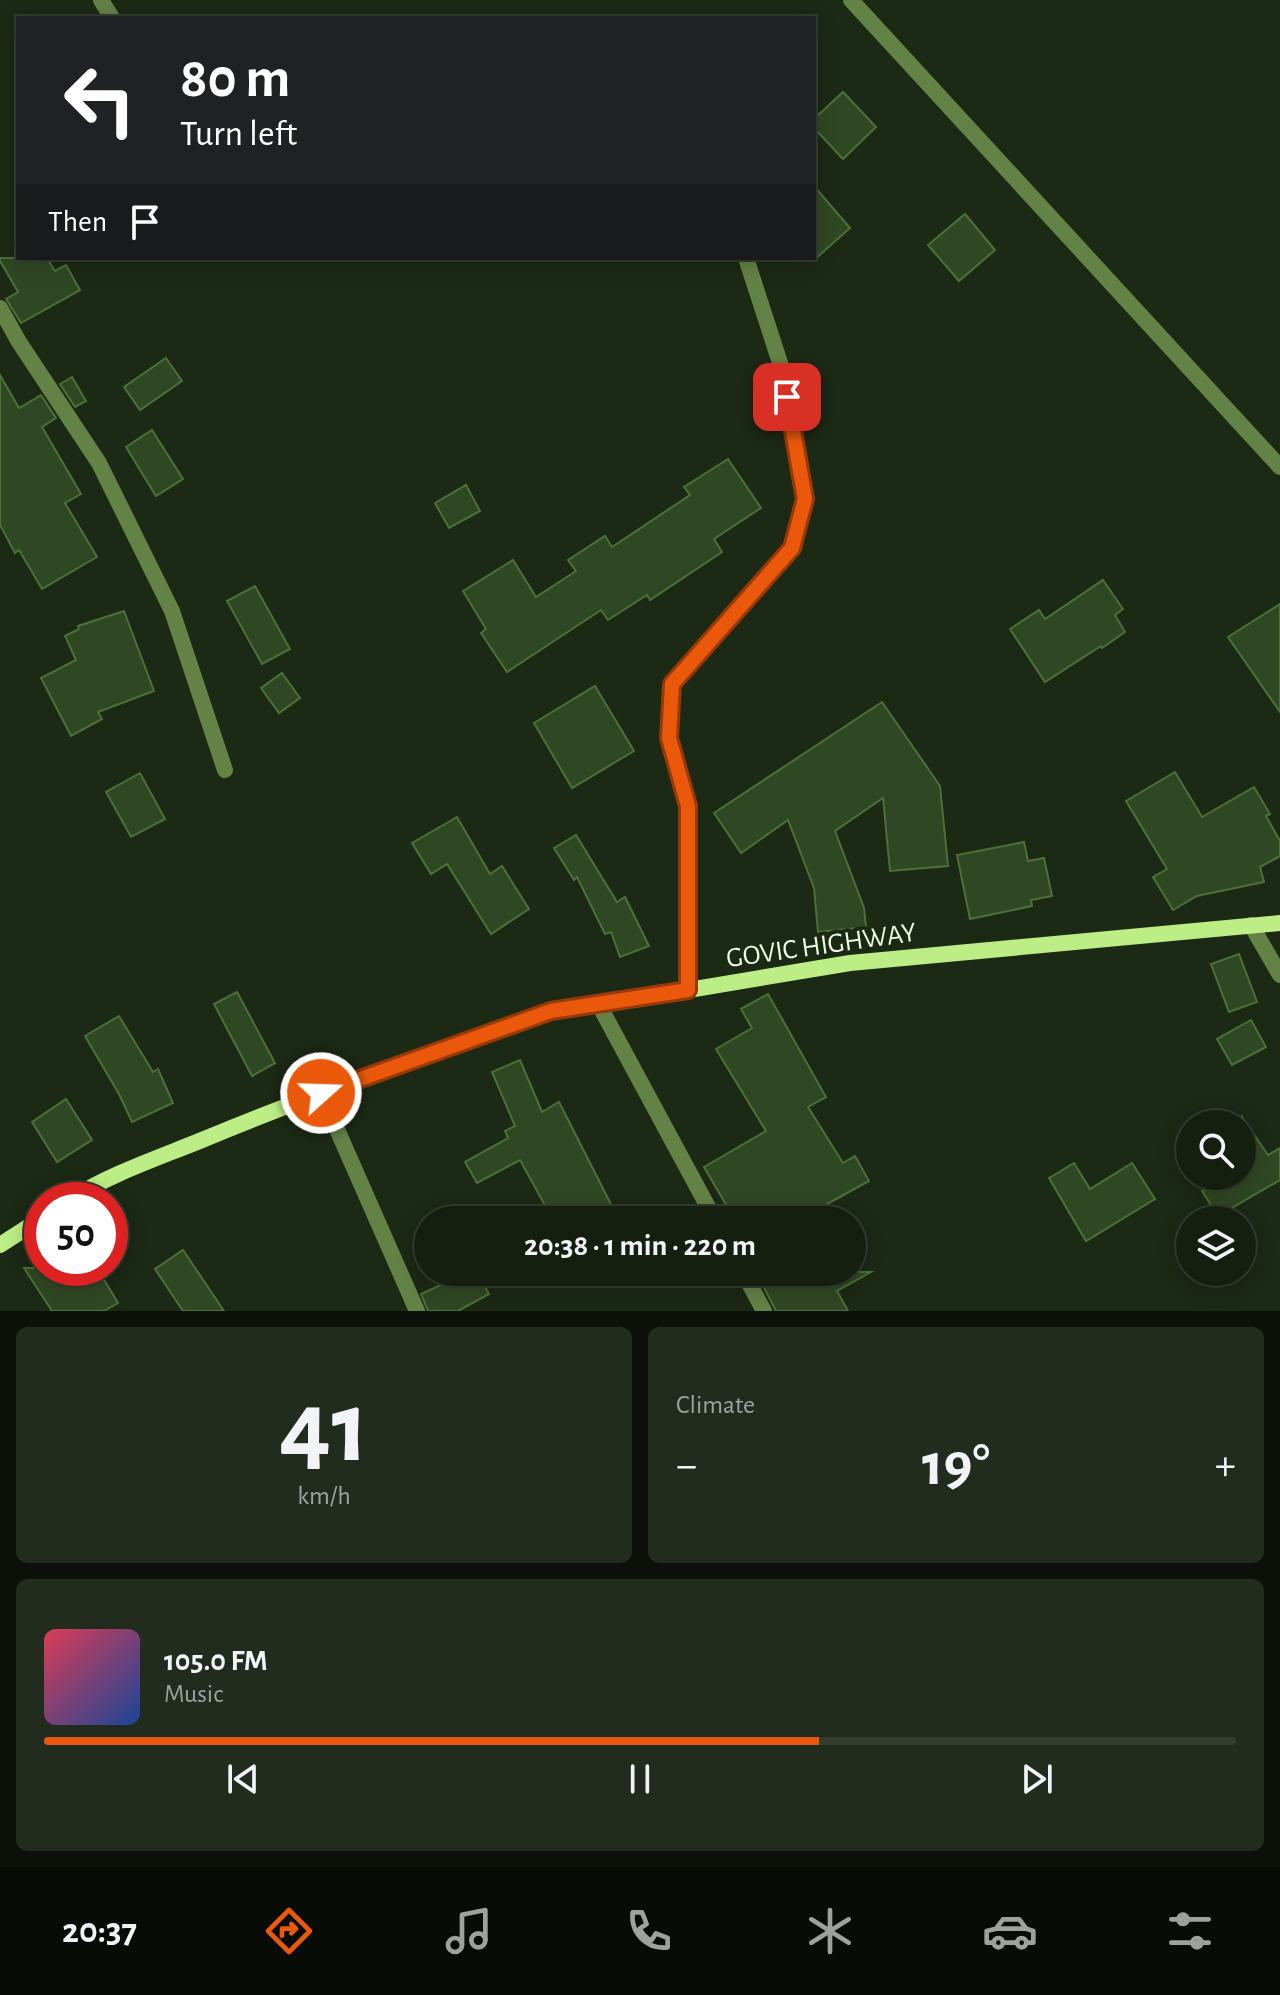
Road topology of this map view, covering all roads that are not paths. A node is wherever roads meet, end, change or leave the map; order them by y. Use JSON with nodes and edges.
{"nodes":[{"id":1,"x":851,"y":0,"type":"edge"},
{"id":2,"x":747,"y":260,"type":"edge"},
{"id":3,"x":0,"y":308,"type":"edge"},
{"id":4,"x":1280,"y":467,"type":"edge"},
{"id":5,"x":225,"y":770,"type":"dead end"},
{"id":6,"x":1280,"y":923,"type":"edge"},
{"id":7,"x":1251,"y":925,"type":"junction"},
{"id":8,"x":1280,"y":975,"type":"edge"},
{"id":9,"x":688,"y":990,"type":"junction"},
{"id":10,"x":599,"y":1005,"type":"junction"},
{"id":11,"x":321,"y":1093,"type":"junction"},
{"id":12,"x":103,"y":1182,"type":"edge"},
{"id":13,"x":707,"y":1206,"type":"edge"},
{"id":14,"x":24,"y":1230,"type":"edge"},
{"id":15,"x":0,"y":1245,"type":"edge"},
{"id":16,"x":751,"y":1286,"type":"edge"},
{"id":17,"x":417,"y":1311,"type":"edge"},
{"id":18,"x":764,"y":1311,"type":"edge"}],
"edges":[{"from":1,"to":4,"type":"street"},
{"from":2,"to":9,"type":"street"},
{"from":3,"to":5,"type":"street"},
{"from":6,"to":7,"type":"main road","name":"GOVIC HIGHWAY"},
{"from":7,"to":8,"type":"street"},
{"from":7,"to":9,"type":"main road","name":"GOVIC HIGHWAY"},
{"from":9,"to":10,"type":"main road","name":"GOVIC HIGHWAY"},
{"from":10,"to":11,"type":"main road","name":"GOVIC HIGHWAY"},
{"from":10,"to":13,"type":"street"},
{"from":11,"to":12,"type":"main road","name":"GOVIC HIGHWAY"},
{"from":11,"to":17,"type":"street"},
{"from":14,"to":15,"type":"main road"},
{"from":16,"to":18,"type":"street"}]}
